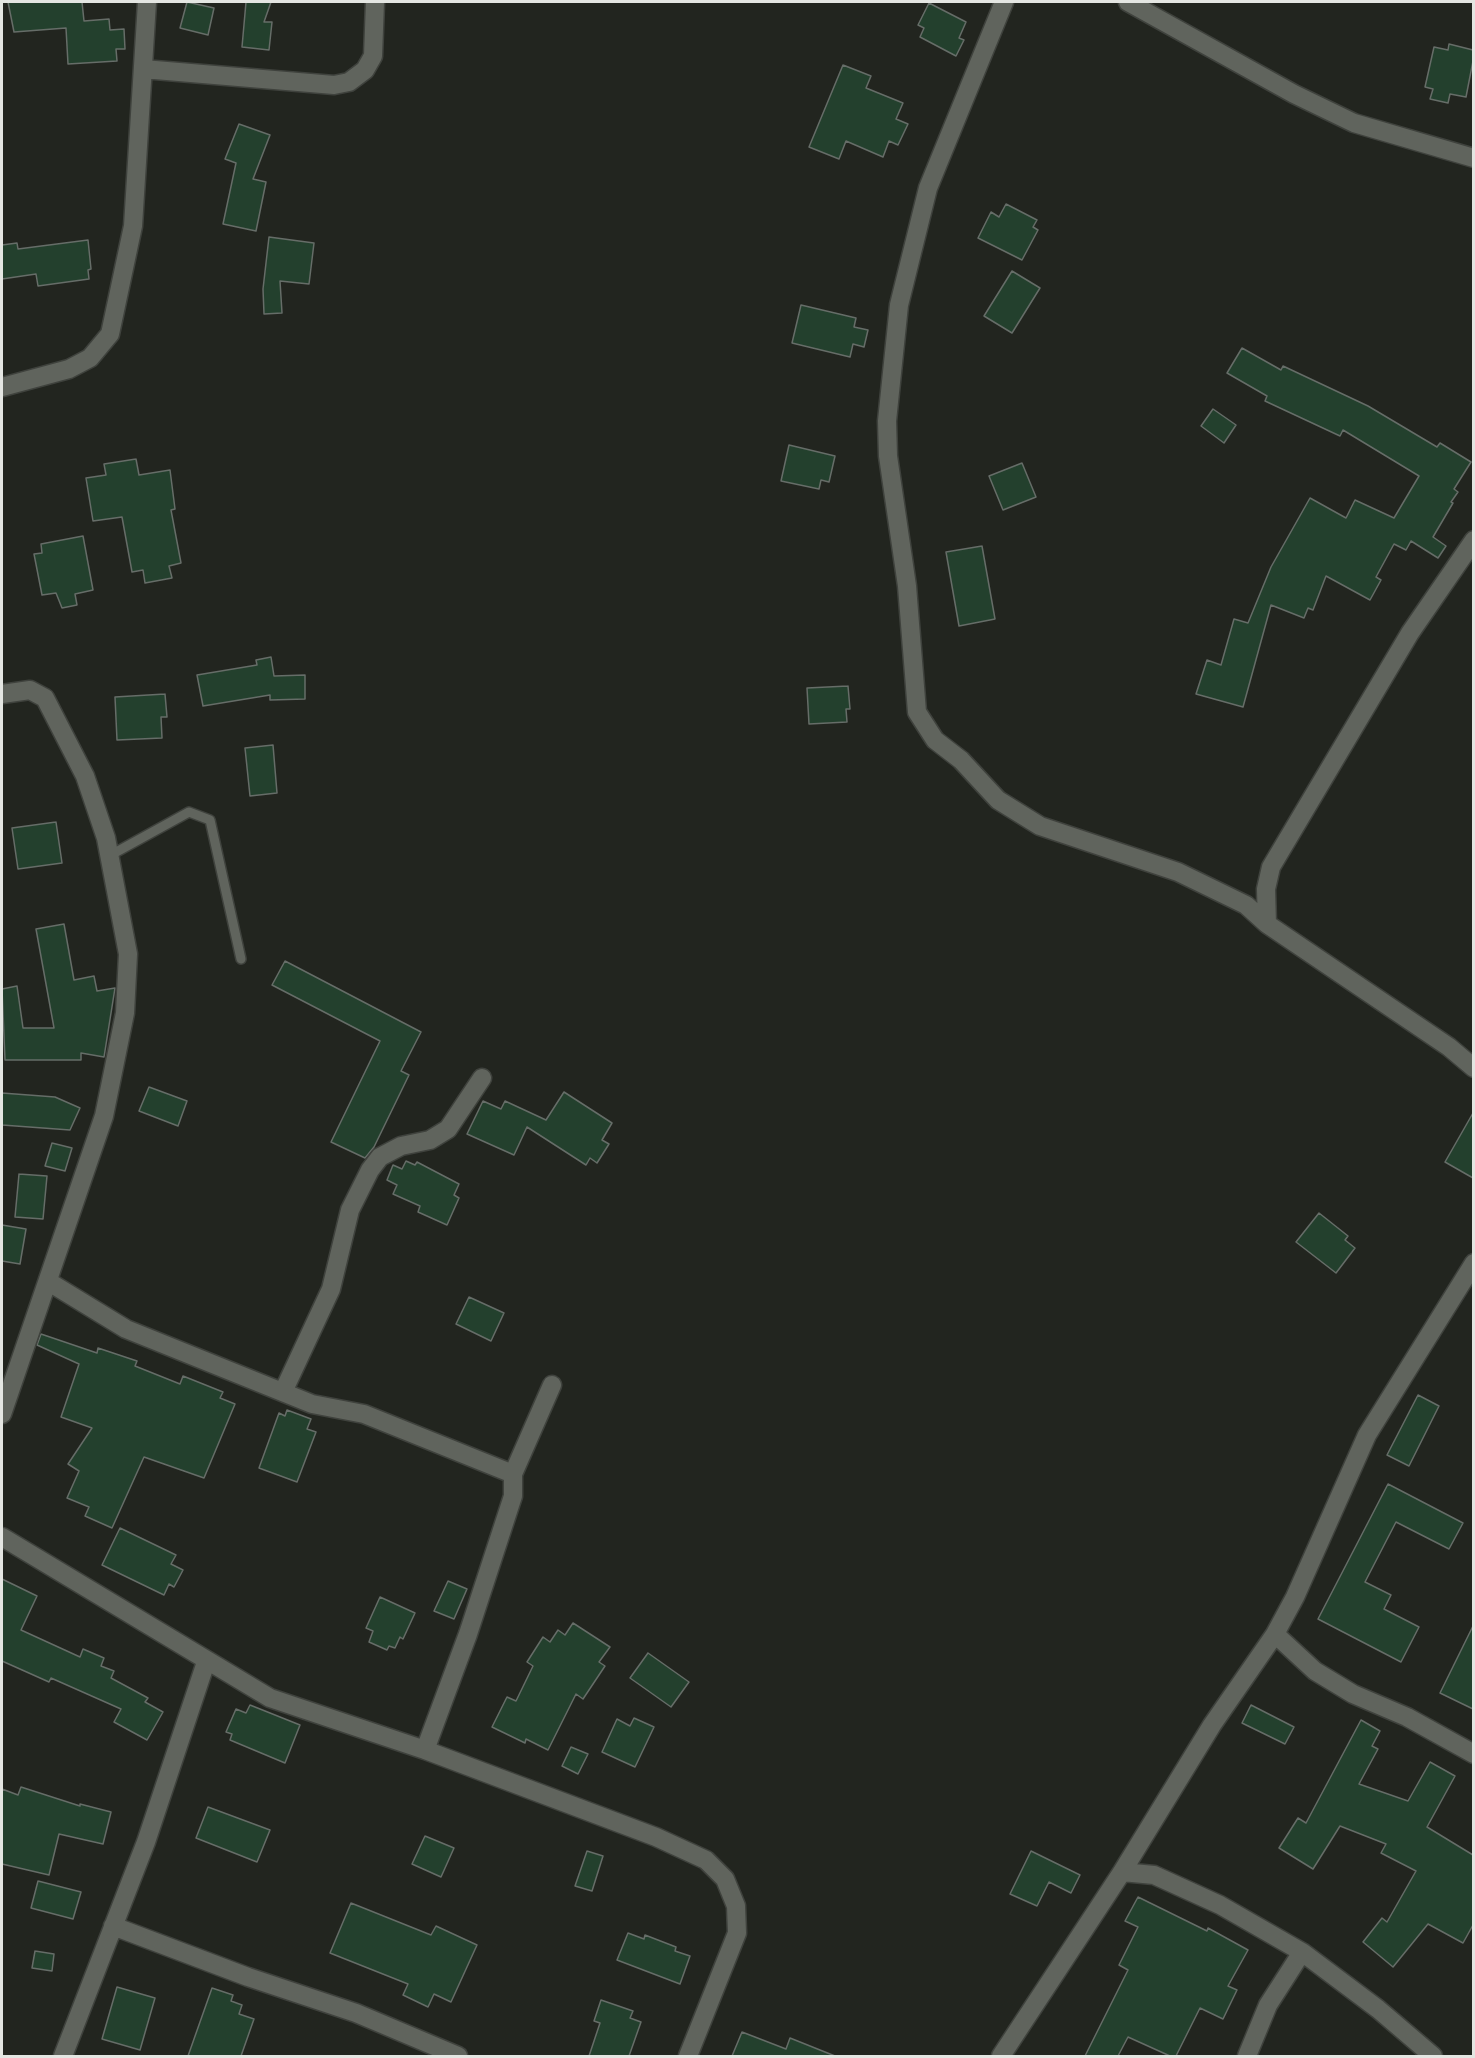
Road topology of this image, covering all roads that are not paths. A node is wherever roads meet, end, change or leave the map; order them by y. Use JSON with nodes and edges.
{"nodes":[{"id":1,"x":147,"y":2,"type":"edge"},
{"id":2,"x":375,"y":2,"type":"edge"},
{"id":3,"x":1004,"y":2,"type":"edge"},
{"id":4,"x":1128,"y":2,"type":"edge"},
{"id":5,"x":143,"y":69,"type":"junction"},
{"id":6,"x":1473,"y":158,"type":"edge"},
{"id":7,"x":2,"y":387,"type":"edge"},
{"id":8,"x":1473,"y":540,"type":"edge"},
{"id":9,"x":2,"y":694,"type":"edge"},
{"id":10,"x":109,"y":855,"type":"junction"},
{"id":11,"x":1267,"y":924,"type":"junction"},
{"id":12,"x":241,"y":959,"type":"dead end"},
{"id":13,"x":1473,"y":1068,"type":"edge"},
{"id":14,"x":482,"y":1078,"type":"dead end"},
{"id":15,"x":1473,"y":1263,"type":"edge"},
{"id":16,"x":49,"y":1282,"type":"junction"},
{"id":17,"x":552,"y":1385,"type":"dead end"},
{"id":18,"x":283,"y":1392,"type":"junction"},
{"id":19,"x":2,"y":1414,"type":"edge"},
{"id":20,"x":513,"y":1474,"type":"junction"},
{"id":21,"x":2,"y":1538,"type":"edge"},
{"id":22,"x":1275,"y":1634,"type":"junction"},
{"id":23,"x":206,"y":1662,"type":"junction"},
{"id":24,"x":425,"y":1750,"type":"junction"},
{"id":25,"x":1473,"y":1754,"type":"edge"},
{"id":26,"x":1122,"y":1872,"type":"junction"},
{"id":27,"x":113,"y":1926,"type":"junction"},
{"id":28,"x":1302,"y":1952,"type":"junction"},
{"id":29,"x":63,"y":2056,"type":"edge"},
{"id":30,"x":458,"y":2056,"type":"edge"},
{"id":31,"x":688,"y":2056,"type":"edge"},
{"id":32,"x":1001,"y":2056,"type":"edge"},
{"id":33,"x":1247,"y":2056,"type":"edge"},
{"id":34,"x":1433,"y":2056,"type":"edge"}],
"edges":[{"from":1,"to":5,"type":"street"},
{"from":2,"to":5,"type":"street"},
{"from":3,"to":11,"type":"street"},
{"from":4,"to":6,"type":"street"},
{"from":5,"to":7,"type":"street"},
{"from":8,"to":11,"type":"street"},
{"from":9,"to":10,"type":"street"},
{"from":10,"to":12,"type":"lane"},
{"from":10,"to":16,"type":"street"},
{"from":11,"to":13,"type":"street"},
{"from":14,"to":18,"type":"street"},
{"from":15,"to":22,"type":"street"},
{"from":16,"to":18,"type":"street"},
{"from":16,"to":19,"type":"street"},
{"from":17,"to":20,"type":"street"},
{"from":18,"to":20,"type":"street"},
{"from":20,"to":24,"type":"street"},
{"from":21,"to":23,"type":"street"},
{"from":22,"to":25,"type":"street"},
{"from":22,"to":26,"type":"street"},
{"from":23,"to":24,"type":"street"},
{"from":23,"to":27,"type":"street"},
{"from":24,"to":31,"type":"street"},
{"from":26,"to":28,"type":"street"},
{"from":26,"to":32,"type":"street"},
{"from":27,"to":29,"type":"street"},
{"from":27,"to":30,"type":"street"},
{"from":28,"to":33,"type":"street"},
{"from":28,"to":34,"type":"street"}]}
